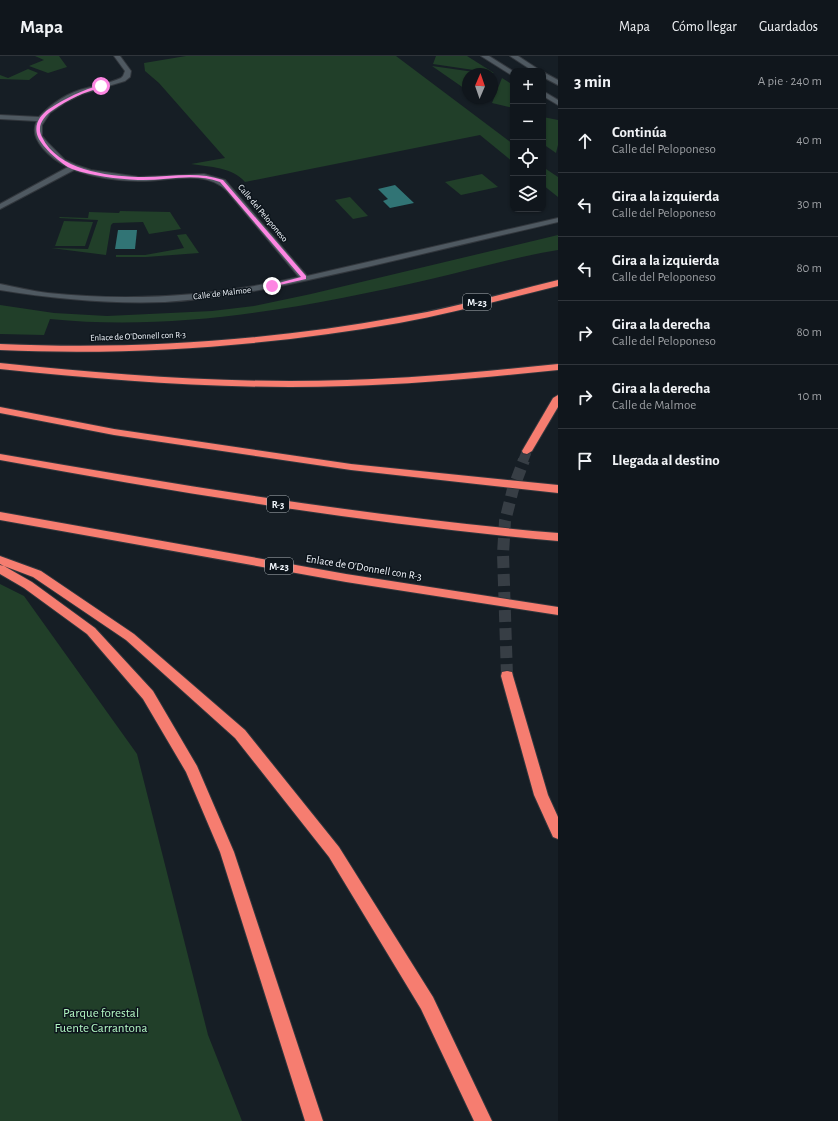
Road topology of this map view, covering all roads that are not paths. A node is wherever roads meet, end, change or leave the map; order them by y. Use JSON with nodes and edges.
{"nodes":[{"id":1,"x":117,"y":56,"type":"edge"},
{"id":2,"x":484,"y":56,"type":"edge"},
{"id":3,"x":513,"y":56,"type":"edge"},
{"id":4,"x":533,"y":68,"type":"edge"},
{"id":5,"x":510,"y":72,"type":"edge"},
{"id":6,"x":546,"y":76,"type":"edge"},
{"id":7,"x":558,"y":83,"type":"edge"},
{"id":8,"x":546,"y":95,"type":"edge"},
{"id":9,"x":558,"y":103,"type":"edge"},
{"id":10,"x":0,"y":117,"type":"edge"},
{"id":11,"x":41,"y":118,"type":"junction"},
{"id":12,"x":72,"y":168,"type":"junction"},
{"id":13,"x":0,"y":207,"type":"edge"},
{"id":14,"x":558,"y":220,"type":"edge"},
{"id":15,"x":304,"y":278,"type":"junction"},
{"id":16,"x":558,"y":284,"type":"edge"},
{"id":17,"x":0,"y":287,"type":"edge"},
{"id":18,"x":0,"y":347,"type":"edge"},
{"id":19,"x":0,"y":366,"type":"edge"},
{"id":20,"x":558,"y":367,"type":"edge"},
{"id":21,"x":558,"y":398,"type":"edge"},
{"id":22,"x":0,"y":410,"type":"edge"},
{"id":23,"x":527,"y":451,"type":"tunnel mouth"},
{"id":24,"x":0,"y":457,"type":"edge"},
{"id":25,"x":558,"y":489,"type":"edge"},
{"id":26,"x":0,"y":516,"type":"edge"},
{"id":27,"x":558,"y":537,"type":"edge"},
{"id":28,"x":0,"y":560,"type":"edge"},
{"id":29,"x":0,"y":568,"type":"edge"},
{"id":30,"x":558,"y":611,"type":"edge"},
{"id":31,"x":507,"y":676,"type":"tunnel mouth"},
{"id":32,"x":558,"y":833,"type":"edge"},
{"id":33,"x":314,"y":1121,"type":"edge"},
{"id":34,"x":483,"y":1121,"type":"edge"}],
"edges":[{"from":1,"to":11,"type":"street"},
{"from":2,"to":5,"type":"street"},
{"from":3,"to":4,"type":"street"},
{"from":6,"to":7,"type":"street"},
{"from":8,"to":9,"type":"street"},
{"from":10,"to":11,"type":"street"},
{"from":11,"to":12,"type":"street","name":"Calle del Peloponeso"},
{"from":12,"to":13,"type":"street"},
{"from":12,"to":15,"type":"street","name":"Calle del Peloponeso"},
{"from":14,"to":15,"type":"street","name":"Calle de Malmoe"},
{"from":15,"to":17,"type":"street","name":"Calle de Malmoe"},
{"from":16,"to":18,"type":"highway","name":"Enlace de O'Donnell con R-3","number":"M-23"},
{"from":19,"to":20,"type":"highway"},
{"from":21,"to":23,"type":"highway"},
{"from":22,"to":25,"type":"highway"},
{"from":24,"to":27,"type":"highway","number":"R-3"},
{"from":26,"to":30,"type":"highway","name":"Enlace de O'Donnell con R-3","number":"M-23"},
{"from":28,"to":34,"type":"highway"},
{"from":29,"to":33,"type":"highway"},
{"from":31,"to":32,"type":"highway"}]}
